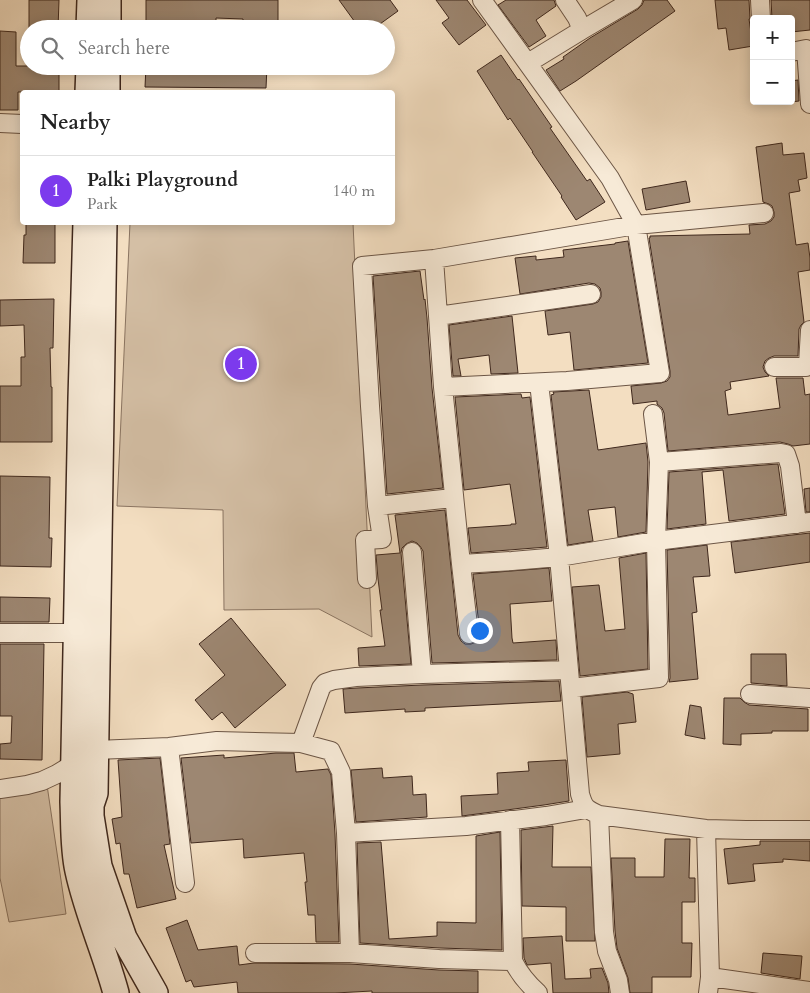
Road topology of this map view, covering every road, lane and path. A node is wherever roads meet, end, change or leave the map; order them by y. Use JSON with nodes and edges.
{"nodes":[{"id":1,"x":90,"y":0,"type":"edge"},
{"id":2,"x":108,"y":0,"type":"edge"},
{"id":3,"x":482,"y":0,"type":"edge"},
{"id":4,"x":565,"y":0,"type":"edge"},
{"id":5,"x":633,"y":0,"type":"edge"},
{"id":6,"x":760,"y":0,"type":"edge"},
{"id":7,"x":761,"y":15,"type":"edge"},
{"id":8,"x":90,"y":20,"type":"edge"},
{"id":9,"x":108,"y":20,"type":"edge"},
{"id":10,"x":582,"y":30,"type":"junction"},
{"id":11,"x":795,"y":51,"type":"edge"},
{"id":12,"x":528,"y":63,"type":"junction"},
{"id":13,"x":89,"y":75,"type":"edge"},
{"id":14,"x":107,"y":75,"type":"edge"},
{"id":15,"x":88,"y":90,"type":"edge"},
{"id":16,"x":107,"y":90,"type":"edge"},
{"id":17,"x":810,"y":104,"type":"edge"},
{"id":18,"x":0,"y":123,"type":"edge"},
{"id":19,"x":20,"y":124,"type":"edge"},
{"id":20,"x":764,"y":213,"type":"dead end"},
{"id":21,"x":86,"y":225,"type":"edge"},
{"id":22,"x":104,"y":225,"type":"edge"},
{"id":23,"x":636,"y":225,"type":"junction"},
{"id":24,"x":434,"y":259,"type":"junction"},
{"id":25,"x":591,"y":294,"type":"dead end"},
{"id":26,"x":438,"y":316,"type":"junction"},
{"id":27,"x":810,"y":330,"type":"edge"},
{"id":28,"x":774,"y":367,"type":"dead end"},
{"id":29,"x":539,"y":382,"type":"junction"},
{"id":30,"x":443,"y":387,"type":"junction"},
{"id":31,"x":653,"y":414,"type":"dead end"},
{"id":32,"x":659,"y":462,"type":"junction"},
{"id":33,"x":453,"y":498,"type":"junction"},
{"id":34,"x":377,"y":506,"type":"junction"},
{"id":35,"x":803,"y":523,"type":"edge"},
{"id":36,"x":656,"y":541,"type":"junction"},
{"id":37,"x":88,"y":542,"type":"junction"},
{"id":38,"x":412,"y":552,"type":"dead end"},
{"id":39,"x":559,"y":557,"type":"junction"},
{"id":40,"x":461,"y":564,"type":"junction"},
{"id":41,"x":368,"y":579,"type":"dead end"},
{"id":42,"x":0,"y":633,"type":"edge"},
{"id":43,"x":77,"y":633,"type":"junction"},
{"id":44,"x":469,"y":634,"type":"dead end"},
{"id":45,"x":569,"y":670,"type":"junction"},
{"id":46,"x":422,"y":674,"type":"junction"},
{"id":47,"x":571,"y":688,"type":"junction"},
{"id":48,"x":750,"y":694,"type":"dead end"},
{"id":49,"x":810,"y":698,"type":"edge"},
{"id":50,"x":302,"y":743,"type":"junction"},
{"id":51,"x":169,"y":747,"type":"junction"},
{"id":52,"x":96,"y":750,"type":"junction"},
{"id":53,"x":74,"y":764,"type":"junction"},
{"id":54,"x":0,"y":789,"type":"edge"},
{"id":55,"x":592,"y":812,"type":"junction"},
{"id":56,"x":510,"y":820,"type":"junction"},
{"id":57,"x":706,"y":829,"type":"junction"},
{"id":58,"x":810,"y":830,"type":"edge"},
{"id":59,"x":346,"y":833,"type":"junction"},
{"id":60,"x":185,"y":883,"type":"dead end"},
{"id":61,"x":255,"y":953,"type":"dead end"},
{"id":62,"x":350,"y":953,"type":"junction"},
{"id":63,"x":513,"y":961,"type":"junction"},
{"id":64,"x":709,"y":985,"type":"edge"},
{"id":65,"x":810,"y":990,"type":"edge"},
{"id":66,"x":116,"y":993,"type":"edge"},
{"id":67,"x":155,"y":993,"type":"edge"},
{"id":68,"x":538,"y":993,"type":"edge"},
{"id":69,"x":620,"y":993,"type":"edge"}],
"edges":[{"from":1,"to":8,"type":"main road"},
{"from":2,"to":9,"type":"main road"},
{"from":3,"to":12,"type":"street"},
{"from":4,"to":10,"type":"street"},
{"from":5,"to":10,"type":"street"},
{"from":6,"to":7,"type":"street"},
{"from":10,"to":12,"type":"street"},
{"from":11,"to":17,"type":"street"},
{"from":12,"to":23,"type":"street"},
{"from":13,"to":15,"type":"main road"},
{"from":14,"to":16,"type":"main road"},
{"from":18,"to":19,"type":"street"},
{"from":20,"to":23,"type":"street"},
{"from":21,"to":37,"type":"main road"},
{"from":22,"to":37,"type":"main road"},
{"from":23,"to":24,"type":"street"},
{"from":23,"to":29,"type":"street"},
{"from":24,"to":26,"type":"street"},
{"from":24,"to":34,"type":"street"},
{"from":25,"to":26,"type":"street"},
{"from":26,"to":30,"type":"street"},
{"from":27,"to":28,"type":"street"},
{"from":29,"to":30,"type":"street"},
{"from":29,"to":39,"type":"street"},
{"from":30,"to":33,"type":"street"},
{"from":31,"to":32,"type":"street"},
{"from":32,"to":35,"type":"street"},
{"from":32,"to":36,"type":"street"},
{"from":33,"to":34,"type":"street"},
{"from":33,"to":40,"type":"street"},
{"from":34,"to":41,"type":"street"},
{"from":35,"to":36,"type":"street"},
{"from":36,"to":39,"type":"street"},
{"from":36,"to":47,"type":"street"},
{"from":37,"to":43,"type":"main road"},
{"from":37,"to":52,"type":"main road"},
{"from":38,"to":46,"type":"street"},
{"from":39,"to":40,"type":"street"},
{"from":39,"to":45,"type":"street"},
{"from":40,"to":44,"type":"street"},
{"from":42,"to":43,"type":"street"},
{"from":43,"to":53,"type":"main road"},
{"from":45,"to":46,"type":"street"},
{"from":45,"to":47,"type":"street"},
{"from":46,"to":50,"type":"street"},
{"from":47,"to":55,"type":"street"},
{"from":48,"to":49,"type":"street"},
{"from":50,"to":51,"type":"street"},
{"from":50,"to":59,"type":"street"},
{"from":51,"to":52,"type":"street"},
{"from":51,"to":60,"type":"street"},
{"from":52,"to":53,"type":"street"},
{"from":52,"to":67,"type":"main road"},
{"from":53,"to":54,"type":"street"},
{"from":53,"to":66,"type":"main road"},
{"from":55,"to":56,"type":"street"},
{"from":55,"to":57,"type":"street"},
{"from":55,"to":69,"type":"street"},
{"from":56,"to":59,"type":"street"},
{"from":56,"to":63,"type":"street"},
{"from":57,"to":58,"type":"street"},
{"from":57,"to":64,"type":"street"},
{"from":59,"to":62,"type":"street"},
{"from":61,"to":62,"type":"street"},
{"from":62,"to":63,"type":"street"},
{"from":63,"to":68,"type":"street"},
{"from":64,"to":65,"type":"street"}]}
